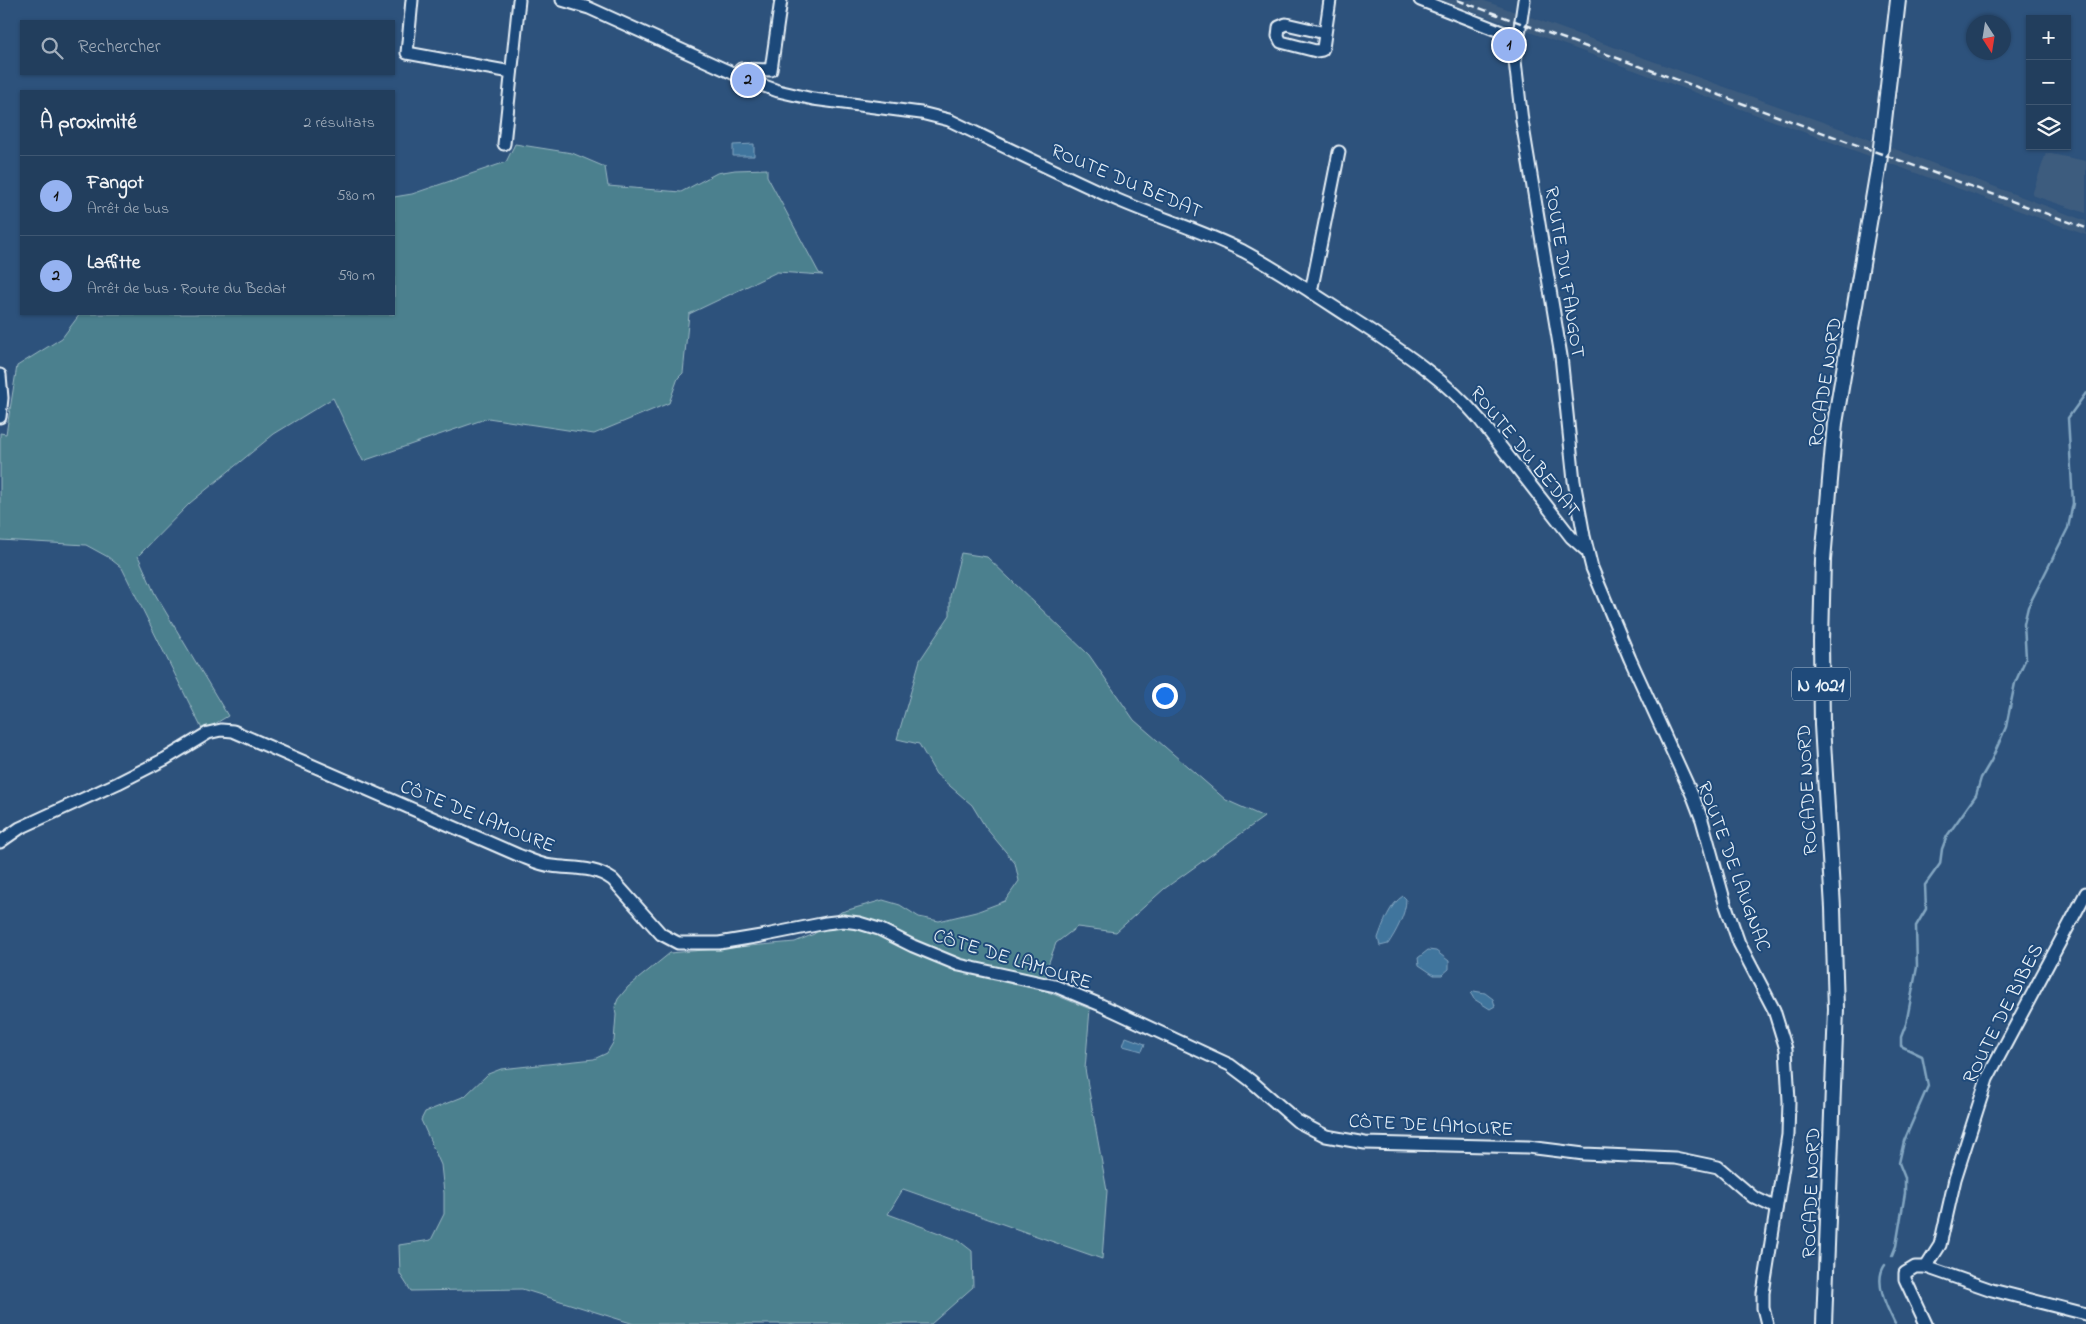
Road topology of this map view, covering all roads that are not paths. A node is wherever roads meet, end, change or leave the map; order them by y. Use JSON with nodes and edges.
{"nodes":[{"id":1,"x":412,"y":0,"type":"edge"},
{"id":2,"x":519,"y":0,"type":"edge"},
{"id":3,"x":562,"y":0,"type":"edge"},
{"id":4,"x":781,"y":0,"type":"edge"},
{"id":5,"x":1330,"y":0,"type":"edge"},
{"id":6,"x":1420,"y":0,"type":"edge"},
{"id":7,"x":1524,"y":0,"type":"edge"},
{"id":8,"x":1892,"y":0,"type":"edge"},
{"id":9,"x":1898,"y":0,"type":"edge"},
{"id":10,"x":1325,"y":34,"type":"dead end"},
{"id":11,"x":1517,"y":38,"type":"junction"},
{"id":12,"x":1892,"y":48,"type":"junction"},
{"id":13,"x":511,"y":72,"type":"junction"},
{"id":14,"x":736,"y":75,"type":"junction"},
{"id":15,"x":504,"y":144,"type":"dead end"},
{"id":16,"x":1339,"y":152,"type":"dead end"},
{"id":17,"x":1311,"y":292,"type":"junction"},
{"id":18,"x":0,"y":375,"type":"edge"},
{"id":19,"x":0,"y":417,"type":"edge"},
{"id":20,"x":1587,"y":550,"type":"junction"},
{"id":21,"x":0,"y":842,"type":"edge"},
{"id":22,"x":2086,"y":892,"type":"edge"},
{"id":23,"x":1776,"y":1208,"type":"junction"},
{"id":24,"x":1926,"y":1267,"type":"junction"},
{"id":25,"x":2086,"y":1314,"type":"edge"},
{"id":26,"x":1767,"y":1324,"type":"edge"},
{"id":27,"x":1824,"y":1324,"type":"edge"},
{"id":28,"x":1926,"y":1324,"type":"edge"}],
"edges":[{"from":1,"to":13,"type":"street"},
{"from":2,"to":13,"type":"street"},
{"from":3,"to":14,"type":"street","name":"ROUTE DU BEDAT"},
{"from":4,"to":14,"type":"street"},
{"from":5,"to":10,"type":"street"},
{"from":6,"to":11,"type":"street"},
{"from":7,"to":11,"type":"street","name":"ROUTE DU FANGOT"},
{"from":8,"to":12,"type":"main road","number":"N 1021"},
{"from":9,"to":12,"type":"main road","number":"N 1021"},
{"from":11,"to":20,"type":"street","name":"ROUTE DU FANGOT"},
{"from":12,"to":27,"type":"main road","name":"ROCADE NORD","number":"N 1021"},
{"from":13,"to":15,"type":"street"},
{"from":14,"to":17,"type":"street","name":"ROUTE DU BEDAT"},
{"from":16,"to":17,"type":"street"},
{"from":17,"to":20,"type":"street","name":"ROUTE DU BEDAT"},
{"from":18,"to":19,"type":"street"},
{"from":20,"to":23,"type":"street","name":"ROUTE DE LAUGNAC"},
{"from":21,"to":23,"type":"street","name":"CÔTE DE LAMOURE"},
{"from":22,"to":24,"type":"street","name":"ROUTE DE BIBES"},
{"from":23,"to":26,"type":"street","name":"ROUTE DE LAUGNAC"},
{"from":24,"to":25,"type":"street"},
{"from":24,"to":28,"type":"street"}]}
